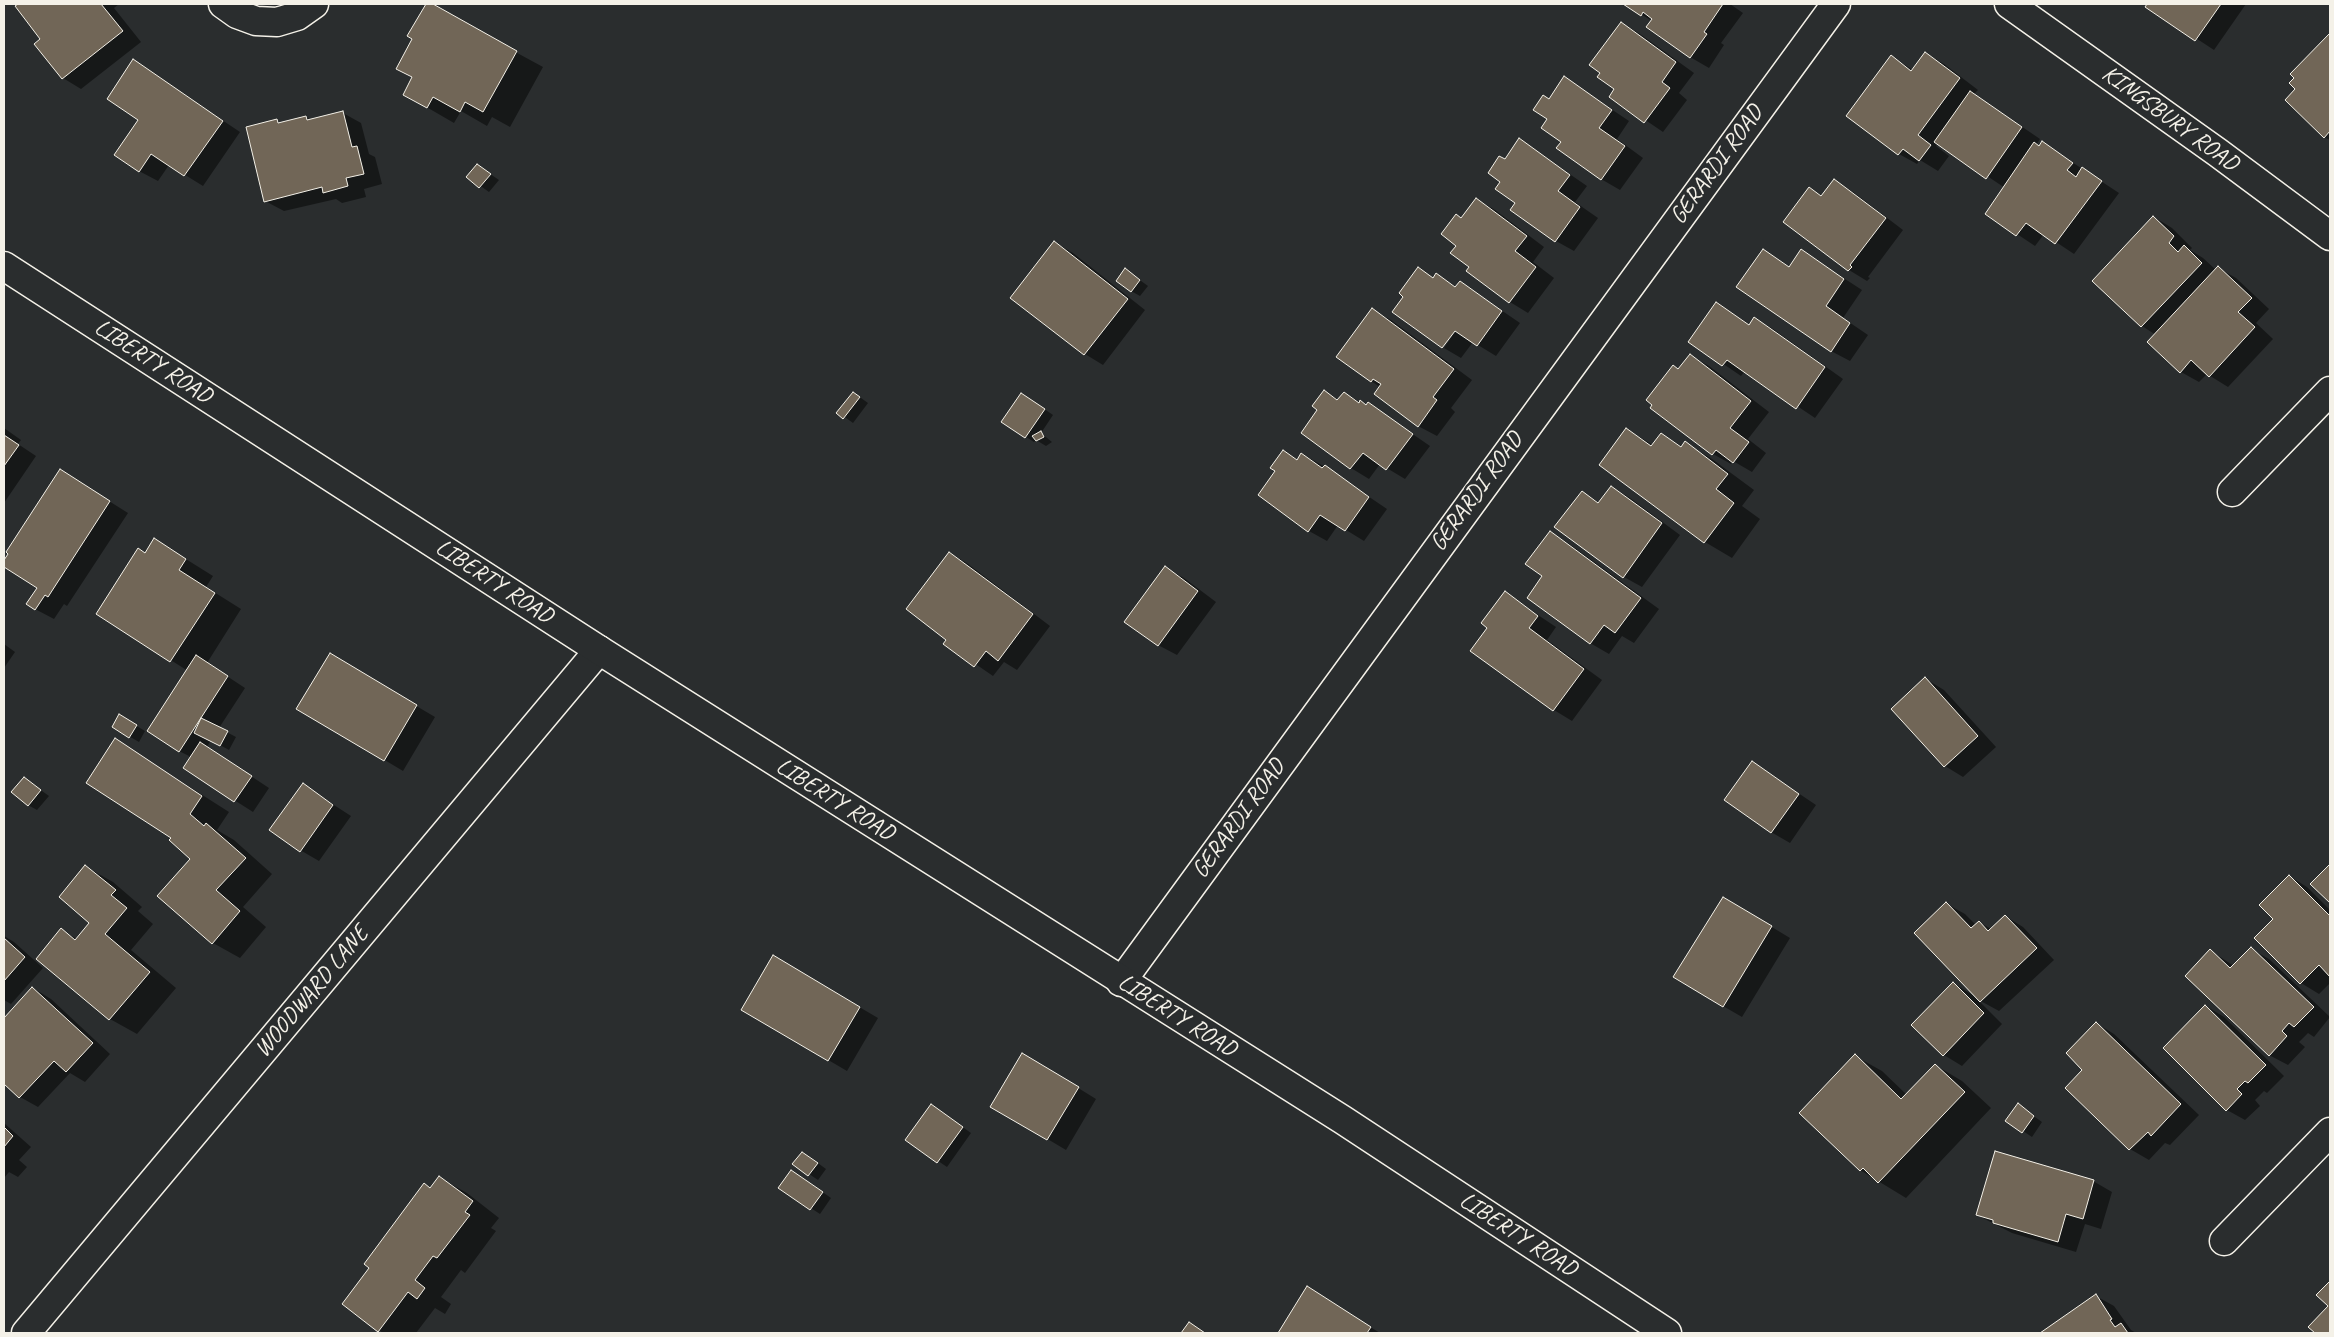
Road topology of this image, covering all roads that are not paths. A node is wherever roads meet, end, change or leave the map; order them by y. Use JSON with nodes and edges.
{"nodes":[{"id":1,"x":223,"y":4,"type":"edge"},
{"id":2,"x":314,"y":4,"type":"edge"},
{"id":3,"x":1836,"y":4,"type":"edge"},
{"id":4,"x":2009,"y":4,"type":"edge"},
{"id":5,"x":2330,"y":236,"type":"edge"},
{"id":6,"x":4,"y":266,"type":"edge"},
{"id":7,"x":2330,"y":391,"type":"edge"},
{"id":8,"x":2232,"y":492,"type":"dead end"},
{"id":9,"x":599,"y":650,"type":"junction"},
{"id":10,"x":1121,"y":982,"type":"junction"},
{"id":11,"x":2330,"y":1132,"type":"edge"},
{"id":12,"x":2224,"y":1241,"type":"dead end"},
{"id":13,"x":26,"y":1333,"type":"edge"},
{"id":14,"x":1667,"y":1333,"type":"edge"}],
"edges":[{"from":1,"to":2,"type":"street"},
{"from":3,"to":10,"type":"street","name":"GERARDI ROAD"},
{"from":4,"to":5,"type":"street","name":"KINGSBURY ROAD"},
{"from":6,"to":9,"type":"street","name":"LIBERTY ROAD"},
{"from":7,"to":8,"type":"street"},
{"from":9,"to":10,"type":"street","name":"LIBERTY ROAD"},
{"from":9,"to":13,"type":"street","name":"WOODWARD LANE"},
{"from":10,"to":14,"type":"street","name":"LIBERTY ROAD"},
{"from":11,"to":12,"type":"street"}]}
